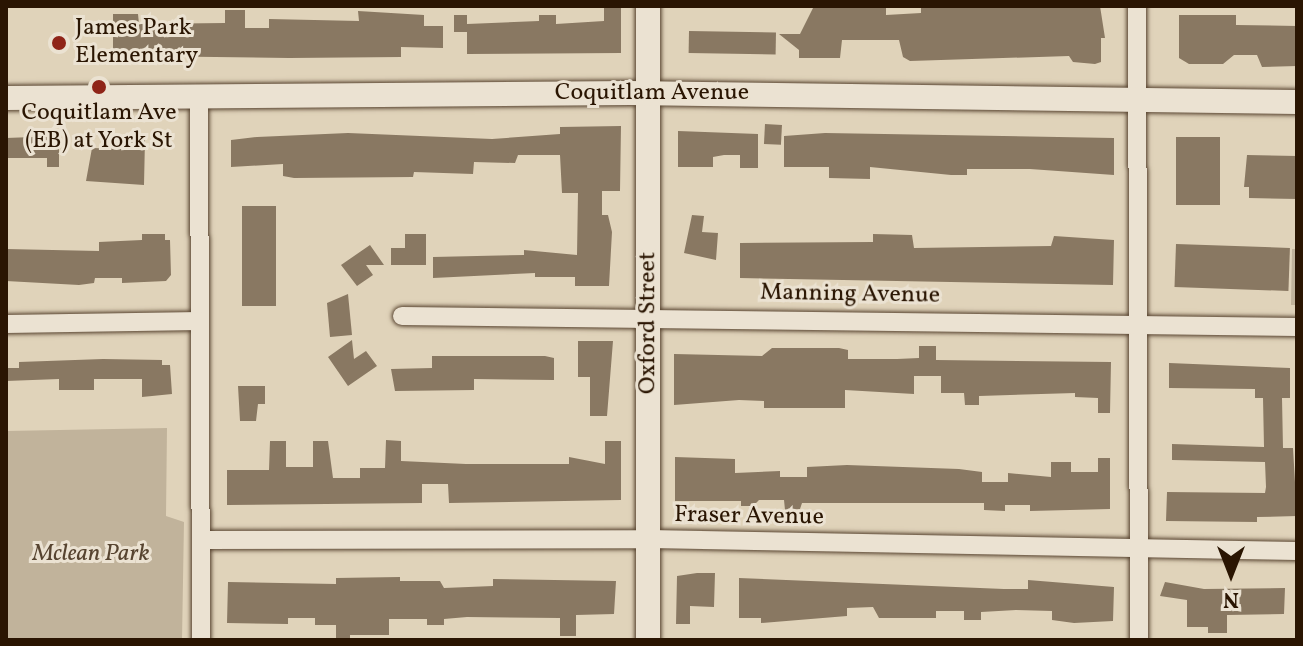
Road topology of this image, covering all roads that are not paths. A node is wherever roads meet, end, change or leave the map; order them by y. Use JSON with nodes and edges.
{"nodes":[{"id":1,"x":648,"y":6,"type":"edge"},
{"id":2,"x":1137,"y":6,"type":"edge"},
{"id":3,"x":650,"y":93,"type":"junction"},
{"id":4,"x":199,"y":95,"type":"junction"},
{"id":5,"x":6,"y":98,"type":"edge"},
{"id":6,"x":1138,"y":99,"type":"junction"},
{"id":7,"x":1297,"y":102,"type":"edge"},
{"id":8,"x":402,"y":316,"type":"dead end"},
{"id":9,"x":649,"y":316,"type":"junction"},
{"id":10,"x":200,"y":321,"type":"junction"},
{"id":11,"x":6,"y":324,"type":"edge"},
{"id":12,"x":1141,"y":324,"type":"junction"},
{"id":13,"x":1297,"y":327,"type":"edge"},
{"id":14,"x":649,"y":539,"type":"junction"},
{"id":15,"x":201,"y":540,"type":"junction"},
{"id":16,"x":1141,"y":549,"type":"junction"},
{"id":17,"x":1297,"y":551,"type":"edge"},
{"id":18,"x":201,"y":640,"type":"edge"},
{"id":19,"x":648,"y":640,"type":"edge"},
{"id":20,"x":1139,"y":640,"type":"edge"}],
"edges":[{"from":1,"to":3,"type":"street","name":"Oxford Street"},
{"from":2,"to":6,"type":"street"},
{"from":3,"to":4,"type":"street","name":"Coquitlam Avenue"},
{"from":3,"to":6,"type":"street","name":"Coquitlam Avenue"},
{"from":3,"to":9,"type":"street","name":"Oxford Street"},
{"from":4,"to":5,"type":"street","name":"Coquitlam Avenue"},
{"from":4,"to":10,"type":"street"},
{"from":6,"to":7,"type":"street","name":"Coquitlam Avenue"},
{"from":6,"to":12,"type":"street"},
{"from":8,"to":9,"type":"street","name":"Manning Avenue"},
{"from":9,"to":12,"type":"street","name":"Manning Avenue"},
{"from":9,"to":14,"type":"street","name":"Oxford Street"},
{"from":10,"to":11,"type":"street"},
{"from":10,"to":15,"type":"street"},
{"from":12,"to":13,"type":"street","name":"Manning Avenue"},
{"from":12,"to":16,"type":"street"},
{"from":14,"to":15,"type":"street","name":"Fraser Avenue"},
{"from":14,"to":16,"type":"street","name":"Fraser Avenue"},
{"from":14,"to":19,"type":"street","name":"Oxford Street"},
{"from":15,"to":18,"type":"street"},
{"from":16,"to":17,"type":"street","name":"Fraser Avenue"},
{"from":16,"to":20,"type":"street"}]}
